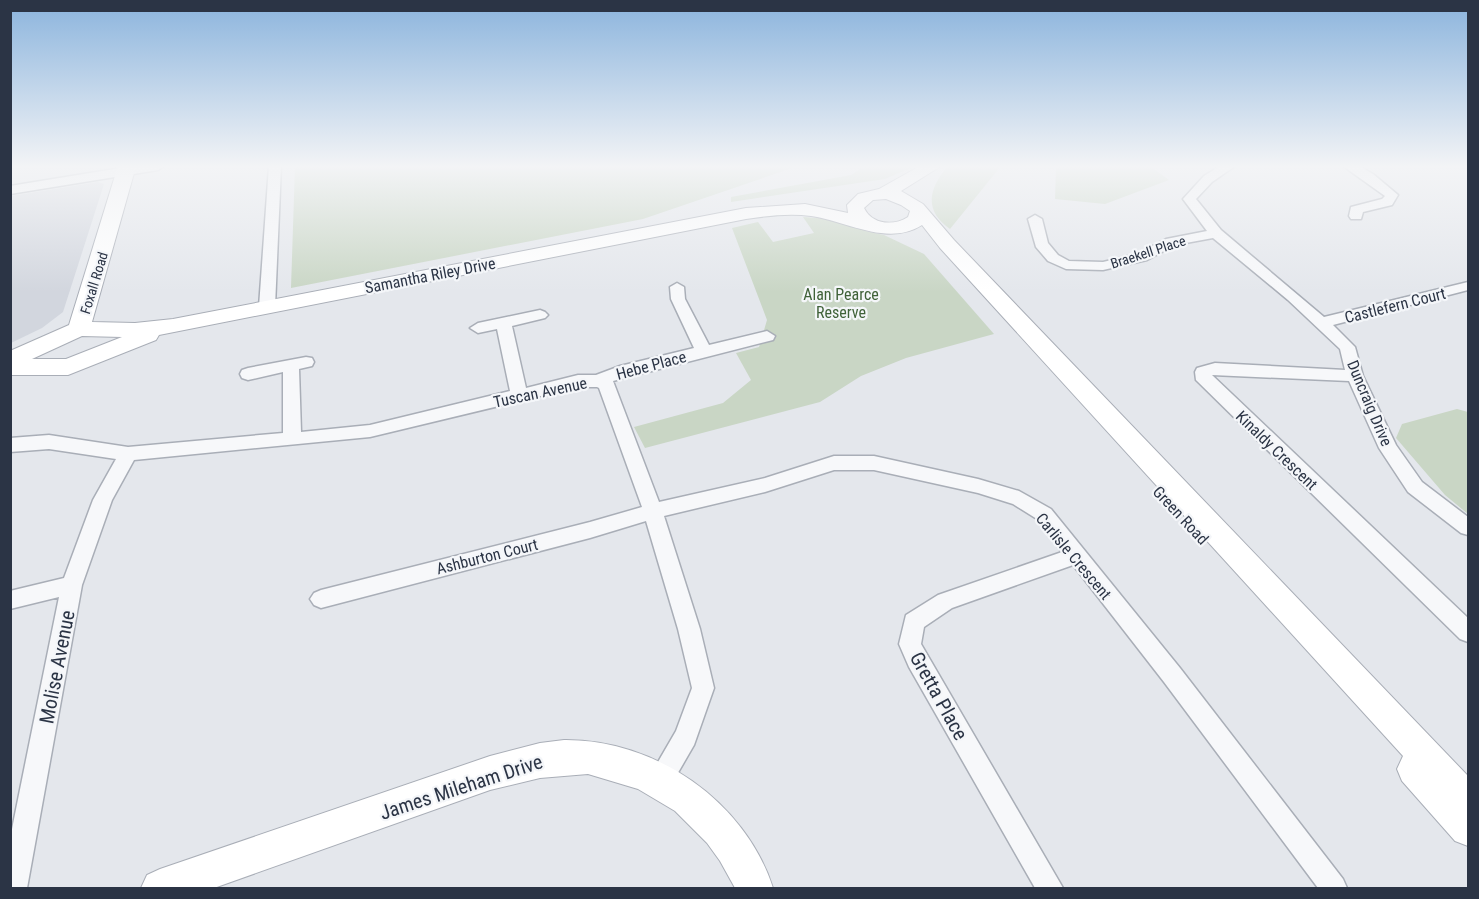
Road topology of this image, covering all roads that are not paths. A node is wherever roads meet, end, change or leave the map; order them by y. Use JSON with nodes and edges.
{"nodes":[{"id":1,"x":112,"y":208,"type":"edge"},
{"id":2,"x":273,"y":208,"type":"edge"},
{"id":3,"x":749,"y":208,"type":"edge"},
{"id":4,"x":855,"y":208,"type":"edge"},
{"id":5,"x":916,"y":208,"type":"edge"},
{"id":6,"x":920,"y":208,"type":"edge"},
{"id":7,"x":1196,"y":208,"type":"edge"},
{"id":8,"x":1364,"y":208,"type":"edge"},
{"id":9,"x":920,"y":211,"type":"junction"},
{"id":10,"x":1356,"y":216,"type":"dead end"},
{"id":11,"x":1035,"y":219,"type":"dead end"},
{"id":12,"x":688,"y":224,"type":"junction"},
{"id":13,"x":872,"y":226,"type":"junction"},
{"id":14,"x":1216,"y":233,"type":"junction"},
{"id":15,"x":1468,"y":286,"type":"edge"},
{"id":16,"x":677,"y":287,"type":"dead end"},
{"id":17,"x":267,"y":307,"type":"junction"},
{"id":18,"x":540,"y":315,"type":"dead end"},
{"id":19,"x":1321,"y":323,"type":"junction"},
{"id":20,"x":504,"y":324,"type":"junction"},
{"id":21,"x":173,"y":326,"type":"junction"},
{"id":22,"x":478,"y":328,"type":"dead end"},
{"id":23,"x":79,"y":329,"type":"junction"},
{"id":24,"x":103,"y":330,"type":"junction"},
{"id":25,"x":767,"y":336,"type":"dead end"},
{"id":26,"x":52,"y":341,"type":"junction"},
{"id":27,"x":704,"y":352,"type":"junction"},
{"id":28,"x":92,"y":358,"type":"junction"},
{"id":29,"x":10,"y":360,"type":"edge"},
{"id":30,"x":10,"y":366,"type":"edge"},
{"id":31,"x":48,"y":366,"type":"junction"},
{"id":32,"x":248,"y":374,"type":"dead end"},
{"id":33,"x":1356,"y":376,"type":"junction"},
{"id":34,"x":598,"y":381,"type":"junction"},
{"id":35,"x":519,"y":396,"type":"junction"},
{"id":36,"x":292,"y":440,"type":"junction"},
{"id":37,"x":10,"y":445,"type":"edge"},
{"id":38,"x":128,"y":454,"type":"junction"},
{"id":39,"x":653,"y":511,"type":"junction"},
{"id":40,"x":1468,"y":527,"type":"edge"},
{"id":41,"x":1075,"y":556,"type":"junction"},
{"id":42,"x":72,"y":585,"type":"junction"},
{"id":43,"x":321,"y":599,"type":"dead end"},
{"id":44,"x":10,"y":600,"type":"edge"},
{"id":45,"x":1468,"y":632,"type":"edge"},
{"id":46,"x":659,"y":781,"type":"junction"},
{"id":47,"x":1468,"y":801,"type":"edge"},
{"id":48,"x":1468,"y":828,"type":"edge"},
{"id":49,"x":14,"y":888,"type":"edge"},
{"id":50,"x":160,"y":888,"type":"edge"},
{"id":51,"x":754,"y":888,"type":"edge"},
{"id":52,"x":1050,"y":888,"type":"edge"},
{"id":53,"x":1334,"y":888,"type":"edge"}],
"edges":[{"from":1,"to":23,"type":"main road","name":"Foxall Road"},
{"from":2,"to":17,"type":"street"},
{"from":3,"to":12,"type":"main road","name":"Samantha Riley Drive"},
{"from":4,"to":13,"type":"main road"},
{"from":5,"to":9,"type":"main road"},
{"from":6,"to":9,"type":"main road"},
{"from":7,"to":14,"type":"street","name":"Duncraig Drive"},
{"from":8,"to":10,"type":"street"},
{"from":9,"to":13,"type":"main road"},
{"from":9,"to":47,"type":"main road","name":"Green Road"},
{"from":11,"to":14,"type":"street","name":"Braekell Place"},
{"from":12,"to":13,"type":"main road","name":"Samantha Riley Drive"},
{"from":12,"to":17,"type":"main road","name":"Samantha Riley Drive"},
{"from":13,"to":48,"type":"main road","name":"Green Road"},
{"from":14,"to":19,"type":"street","name":"Duncraig Drive"},
{"from":15,"to":19,"type":"street","name":"Castlefern Court"},
{"from":16,"to":27,"type":"street","name":"Hebe Place"},
{"from":17,"to":21,"type":"main road","name":"Samantha Riley Drive"},
{"from":18,"to":20,"type":"street"},
{"from":19,"to":33,"type":"street","name":"Duncraig Drive"},
{"from":20,"to":22,"type":"street"},
{"from":20,"to":35,"type":"street"},
{"from":21,"to":24,"type":"main road","name":"Samantha Riley Drive"},
{"from":21,"to":28,"type":"main road","name":"Samantha Riley Drive"},
{"from":23,"to":24,"type":"main road","name":"Samantha Riley Drive"},
{"from":23,"to":26,"type":"main road","name":"Samantha Riley Drive"},
{"from":24,"to":28,"type":"main road"},
{"from":25,"to":27,"type":"street","name":"Hebe Place"},
{"from":26,"to":29,"type":"main road","name":"Samantha Riley Drive"},
{"from":26,"to":31,"type":"main road"},
{"from":27,"to":34,"type":"street","name":"Hebe Place"},
{"from":28,"to":31,"type":"main road","name":"Samantha Riley Drive"},
{"from":30,"to":31,"type":"main road","name":"Samantha Riley Drive"},
{"from":32,"to":36,"type":"street"},
{"from":33,"to":40,"type":"street","name":"Duncraig Drive"},
{"from":33,"to":45,"type":"street","name":"Kinaldy Crescent"},
{"from":34,"to":35,"type":"street","name":"Tuscan Avenue"},
{"from":34,"to":39,"type":"street","name":"Tuscan Avenue"},
{"from":35,"to":36,"type":"street","name":"Tuscan Avenue"},
{"from":36,"to":38,"type":"street","name":"Tuscan Avenue"},
{"from":37,"to":38,"type":"street","name":"Tuscan Avenue"},
{"from":38,"to":42,"type":"street","name":"Molise Avenue"},
{"from":39,"to":41,"type":"street","name":"Carlisle Crescent"},
{"from":39,"to":43,"type":"street","name":"Ashburton Court"},
{"from":39,"to":46,"type":"street","name":"Tuscan Avenue"},
{"from":41,"to":52,"type":"street","name":"Gretta Place"},
{"from":41,"to":53,"type":"street","name":"Carlisle Crescent"},
{"from":42,"to":44,"type":"street"},
{"from":42,"to":49,"type":"street","name":"Molise Avenue"},
{"from":46,"to":50,"type":"main road","name":"James Mileham Drive"},
{"from":46,"to":51,"type":"main road","name":"James Mileham Drive"}]}
